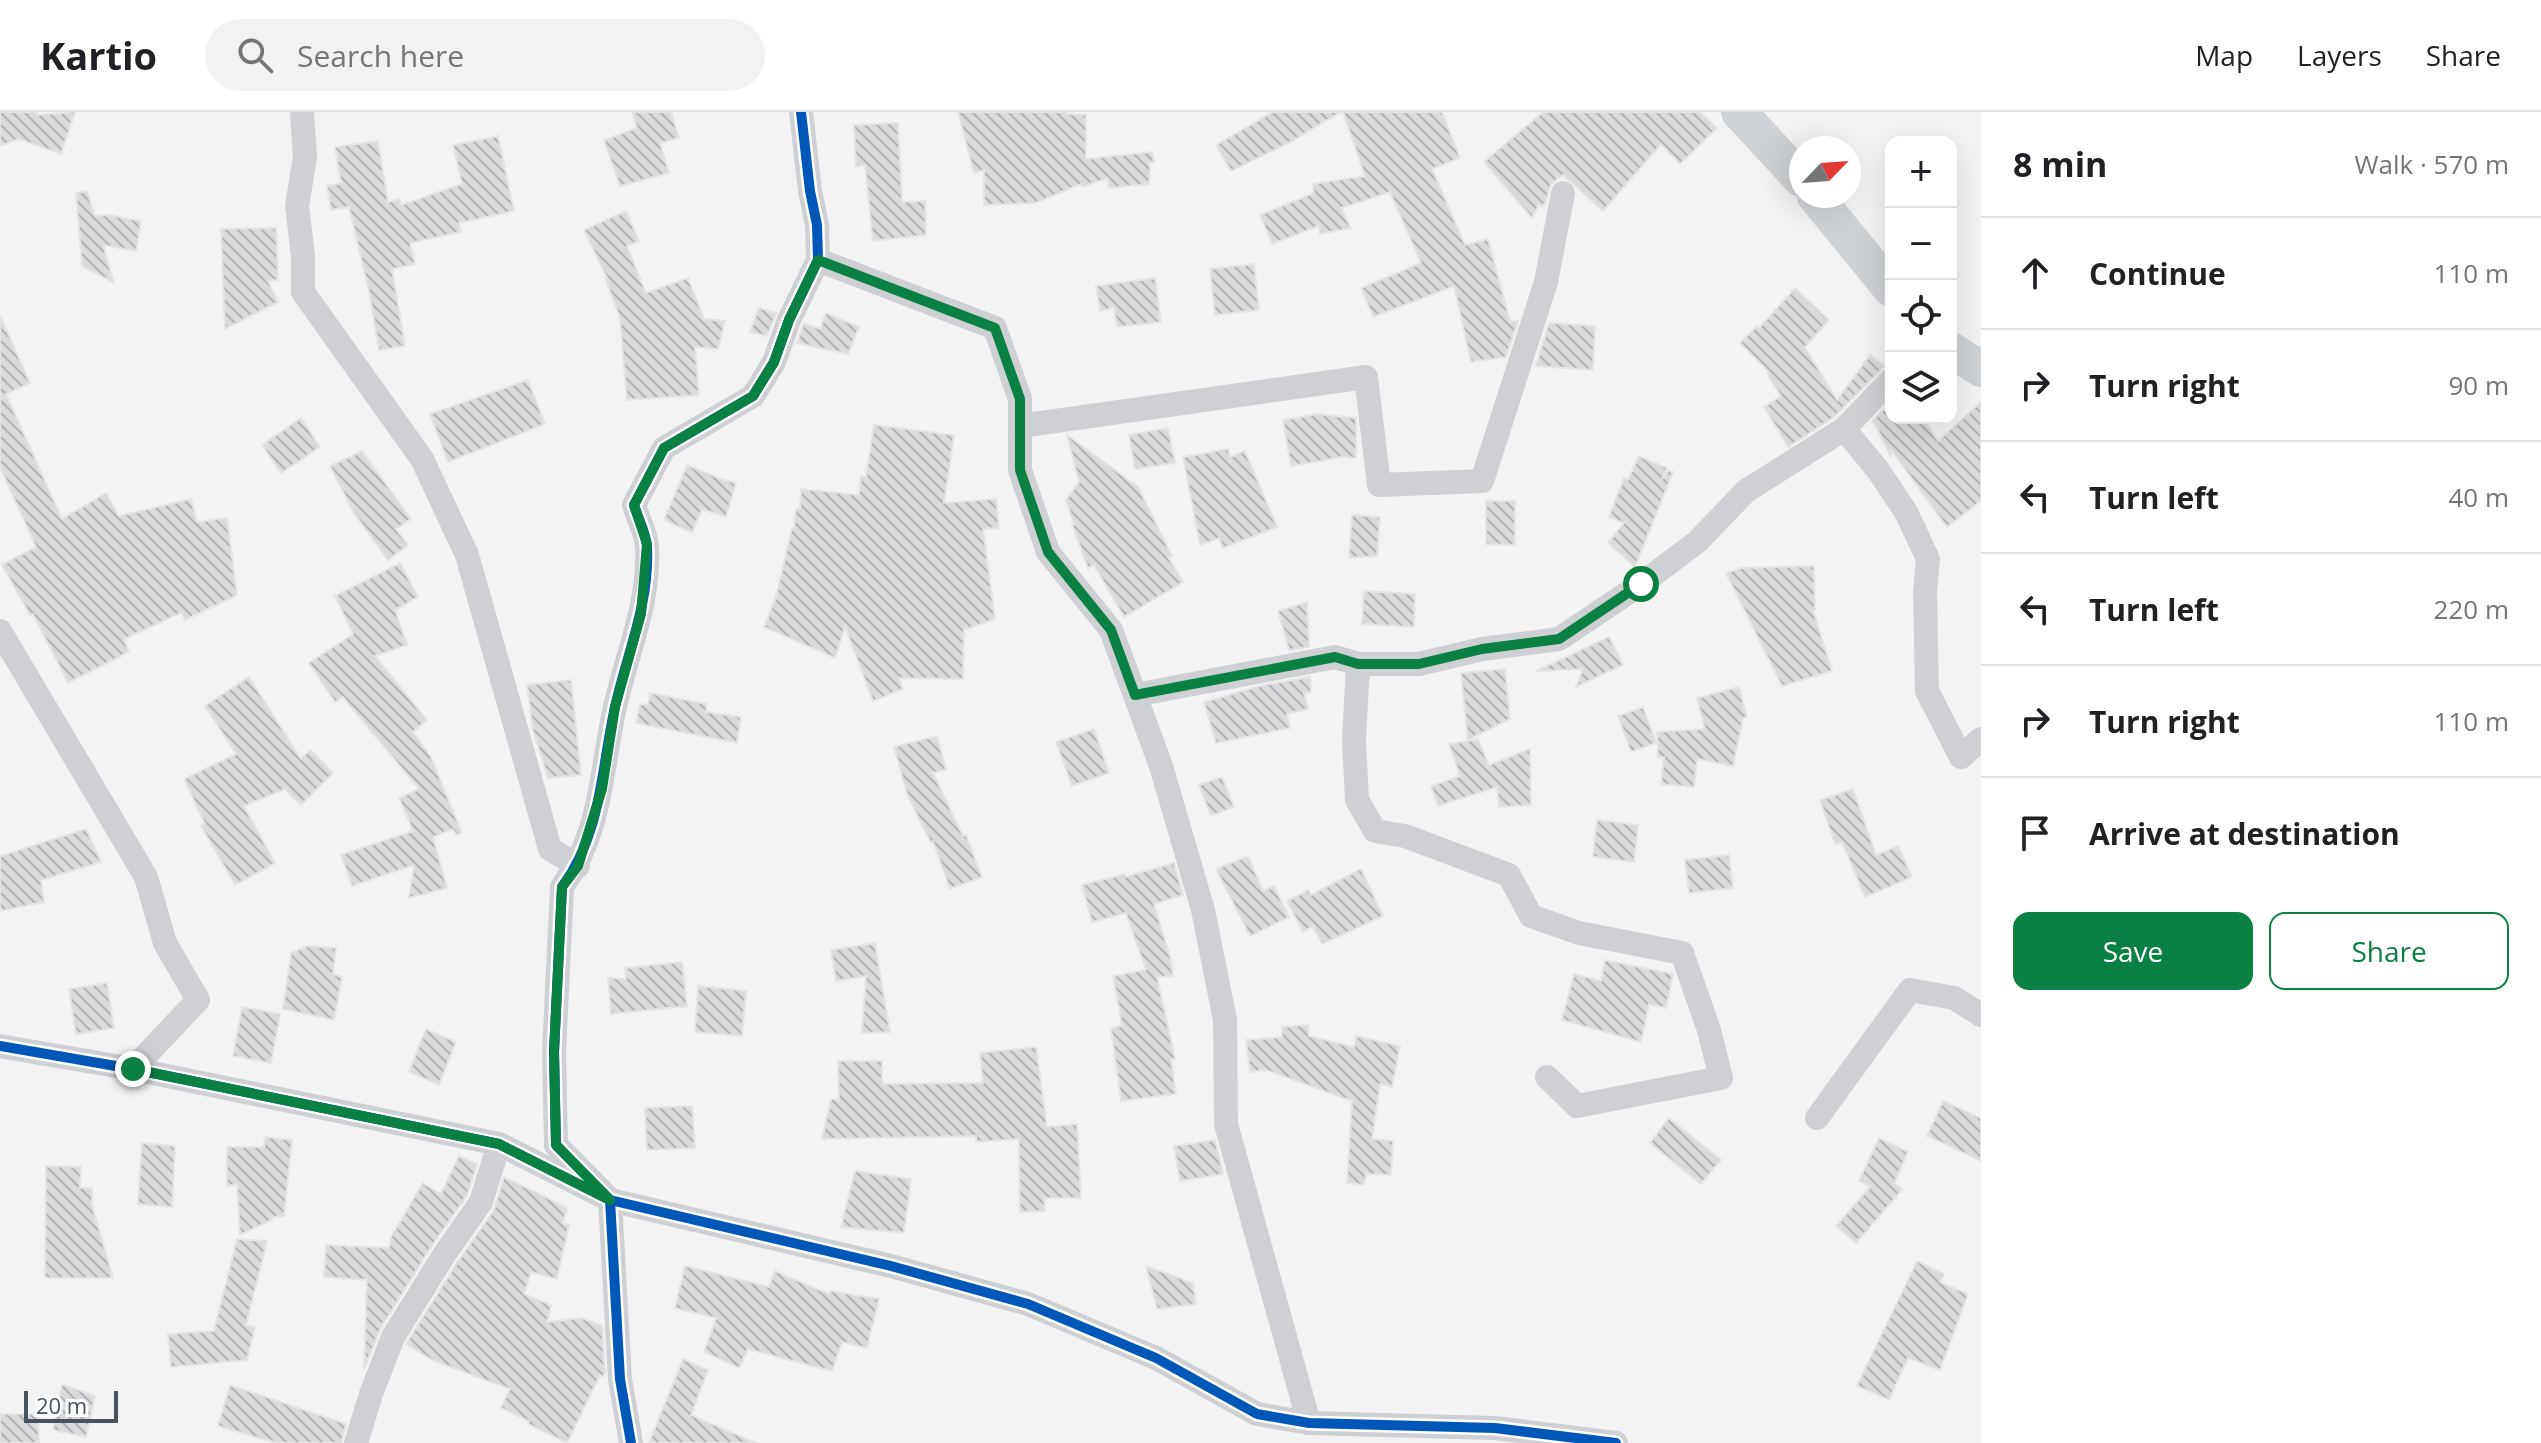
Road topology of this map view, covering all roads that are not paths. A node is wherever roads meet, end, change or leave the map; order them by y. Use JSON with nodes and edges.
{"nodes":[{"id":1,"x":801,"y":112,"type":"edge"},
{"id":2,"x":1739,"y":112,"type":"edge"},
{"id":3,"x":307,"y":113,"type":"edge"},
{"id":4,"x":1789,"y":166,"type":"edge"},
{"id":5,"x":1563,"y":193,"type":"dead end"},
{"id":6,"x":1825,"y":208,"type":"edge"},
{"id":7,"x":818,"y":260,"type":"junction"},
{"id":8,"x":1885,"y":282,"type":"edge"},
{"id":9,"x":1954,"y":352,"type":"edge"},
{"id":10,"x":1981,"y":369,"type":"edge"},
{"id":11,"x":1885,"y":386,"type":"edge"},
{"id":12,"x":1020,"y":426,"type":"junction"},
{"id":13,"x":1844,"y":429,"type":"junction"},
{"id":14,"x":0,"y":631,"type":"edge"},
{"id":15,"x":1358,"y":664,"type":"junction"},
{"id":16,"x":1135,"y":695,"type":"junction"},
{"id":17,"x":1981,"y":739,"type":"edge"},
{"id":18,"x":578,"y":866,"type":"junction"},
{"id":19,"x":1981,"y":1015,"type":"edge"},
{"id":20,"x":0,"y":1046,"type":"edge"},
{"id":21,"x":133,"y":1069,"type":"junction"},
{"id":22,"x":1547,"y":1077,"type":"dead end"},
{"id":23,"x":1817,"y":1118,"type":"dead end"},
{"id":24,"x":499,"y":1144,"type":"junction"},
{"id":25,"x":610,"y":1200,"type":"junction"},
{"id":26,"x":1309,"y":1423,"type":"junction"},
{"id":27,"x":356,"y":1443,"type":"edge"},
{"id":28,"x":631,"y":1443,"type":"edge"},
{"id":29,"x":1616,"y":1443,"type":"edge"}],
"edges":[{"from":1,"to":7,"type":"street"},
{"from":2,"to":4,"type":"street"},
{"from":3,"to":18,"type":"street"},
{"from":5,"to":12,"type":"street"},
{"from":6,"to":8,"type":"street"},
{"from":7,"to":12,"type":"street"},
{"from":7,"to":18,"type":"street"},
{"from":9,"to":10,"type":"street"},
{"from":11,"to":13,"type":"street"},
{"from":12,"to":16,"type":"street"},
{"from":13,"to":15,"type":"street"},
{"from":13,"to":17,"type":"street"},
{"from":14,"to":21,"type":"street"},
{"from":15,"to":16,"type":"street"},
{"from":15,"to":22,"type":"street"},
{"from":16,"to":26,"type":"street"},
{"from":18,"to":25,"type":"street"},
{"from":19,"to":23,"type":"street"},
{"from":20,"to":21,"type":"street"},
{"from":21,"to":24,"type":"street"},
{"from":24,"to":25,"type":"street"},
{"from":24,"to":27,"type":"street"},
{"from":25,"to":26,"type":"street"},
{"from":25,"to":28,"type":"street"},
{"from":26,"to":29,"type":"street"}]}
